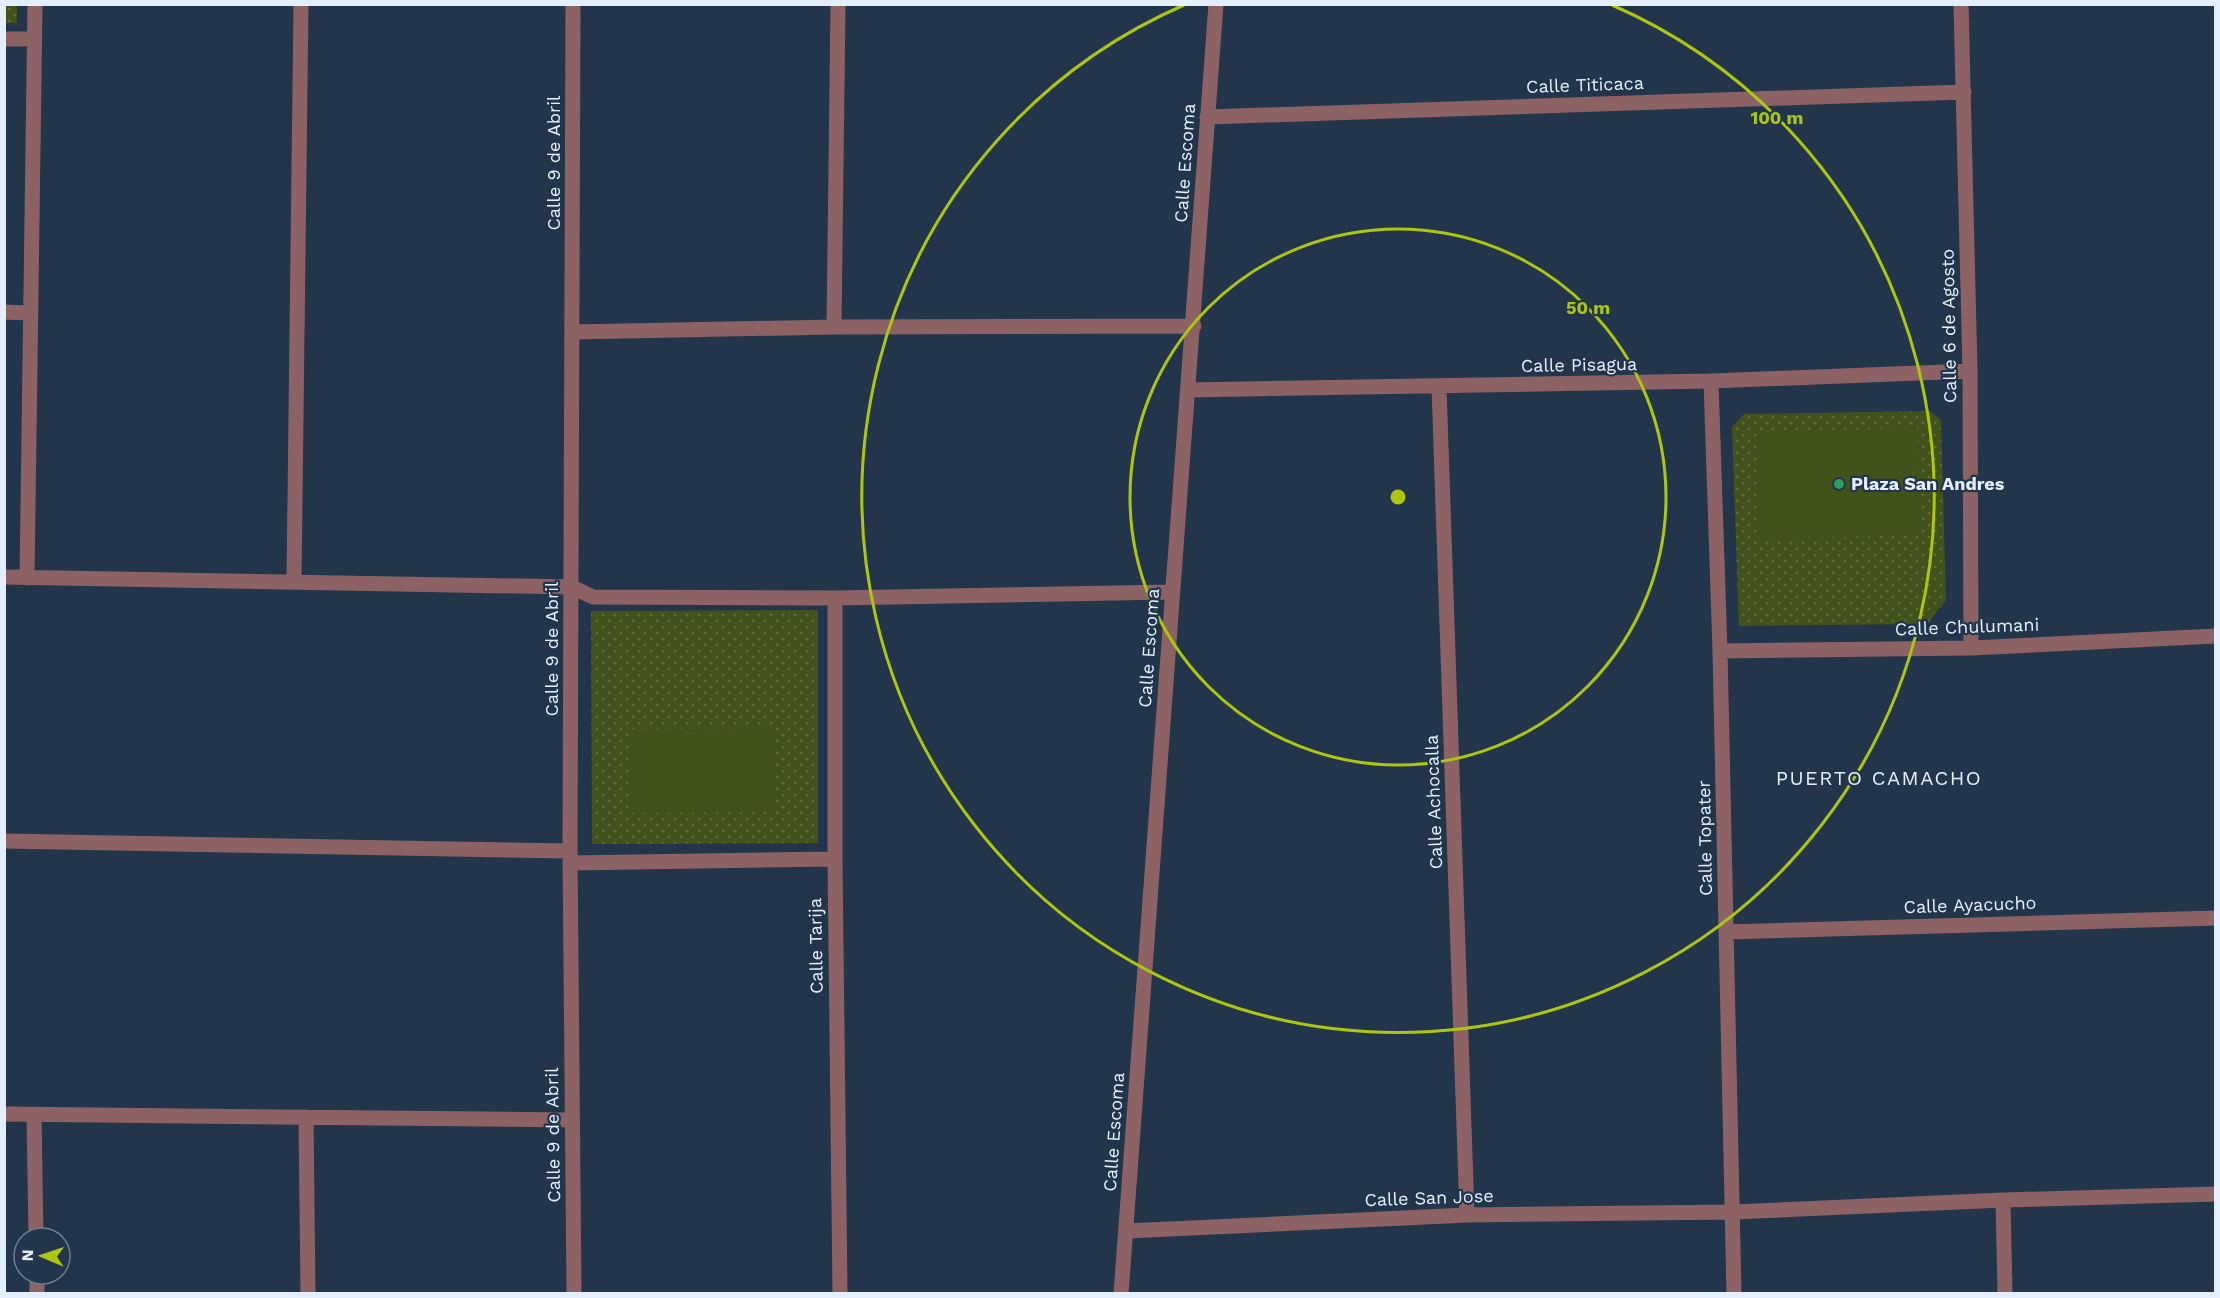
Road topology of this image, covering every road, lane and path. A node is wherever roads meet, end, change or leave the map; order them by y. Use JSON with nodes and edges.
{"nodes":[{"id":1,"x":35,"y":4,"type":"edge"},
{"id":2,"x":301,"y":4,"type":"edge"},
{"id":3,"x":573,"y":4,"type":"edge"},
{"id":4,"x":838,"y":4,"type":"edge"},
{"id":5,"x":1216,"y":4,"type":"edge"},
{"id":6,"x":1961,"y":4,"type":"edge"},
{"id":7,"x":4,"y":39,"type":"edge"},
{"id":8,"x":34,"y":39,"type":"junction"},
{"id":9,"x":1964,"y":92,"type":"junction"},
{"id":10,"x":1207,"y":117,"type":"junction"},
{"id":11,"x":4,"y":312,"type":"edge"},
{"id":12,"x":29,"y":313,"type":"junction"},
{"id":13,"x":1194,"y":326,"type":"junction"},
{"id":14,"x":834,"y":327,"type":"junction"},
{"id":15,"x":573,"y":332,"type":"junction"},
{"id":16,"x":1970,"y":371,"type":"junction"},
{"id":17,"x":1711,"y":381,"type":"junction"},
{"id":18,"x":1439,"y":387,"type":"junction"},
{"id":19,"x":1189,"y":390,"type":"junction"},
{"id":20,"x":4,"y":577,"type":"edge"},
{"id":21,"x":27,"y":578,"type":"junction"},
{"id":22,"x":294,"y":581,"type":"junction"},
{"id":23,"x":572,"y":587,"type":"junction"},
{"id":24,"x":1172,"y":592,"type":"junction"},
{"id":25,"x":835,"y":598,"type":"junction"},
{"id":26,"x":2216,"y":636,"type":"edge"},
{"id":27,"x":1971,"y":648,"type":"junction"},
{"id":28,"x":1720,"y":651,"type":"junction"},
{"id":29,"x":4,"y":842,"type":"edge"},
{"id":30,"x":570,"y":857,"type":"junction"},
{"id":31,"x":835,"y":859,"type":"junction"},
{"id":32,"x":2216,"y":918,"type":"edge"},
{"id":33,"x":1726,"y":932,"type":"junction"},
{"id":34,"x":4,"y":1114,"type":"edge"},
{"id":35,"x":34,"y":1114,"type":"junction"},
{"id":36,"x":306,"y":1117,"type":"junction"},
{"id":37,"x":572,"y":1120,"type":"junction"},
{"id":38,"x":2216,"y":1194,"type":"edge"},
{"id":39,"x":2003,"y":1200,"type":"junction"},
{"id":40,"x":1733,"y":1212,"type":"junction"},
{"id":41,"x":1467,"y":1215,"type":"junction"},
{"id":42,"x":36,"y":1226,"type":"edge"},
{"id":43,"x":1126,"y":1231,"type":"junction"},
{"id":44,"x":308,"y":1293,"type":"edge"},
{"id":45,"x":574,"y":1293,"type":"edge"},
{"id":46,"x":840,"y":1293,"type":"edge"},
{"id":47,"x":1121,"y":1293,"type":"edge"},
{"id":48,"x":1734,"y":1293,"type":"edge"},
{"id":49,"x":2005,"y":1293,"type":"edge"}],
"edges":[{"from":1,"to":8,"type":"street"},
{"from":2,"to":22,"type":"street"},
{"from":3,"to":15,"type":"street","name":"Calle 9 de Abril"},
{"from":4,"to":14,"type":"street"},
{"from":5,"to":10,"type":"street","name":"Calle Escoma"},
{"from":6,"to":9,"type":"street","name":"Calle 6 de Agosto"},
{"from":7,"to":8,"type":"street"},
{"from":8,"to":12,"type":"street"},
{"from":9,"to":10,"type":"street","name":"Calle Titicaca"},
{"from":9,"to":16,"type":"street","name":"Calle 6 de Agosto"},
{"from":10,"to":13,"type":"street","name":"Calle Escoma"},
{"from":11,"to":12,"type":"street"},
{"from":12,"to":21,"type":"street"},
{"from":13,"to":14,"type":"street"},
{"from":13,"to":19,"type":"street","name":"Calle Escoma"},
{"from":14,"to":15,"type":"street"},
{"from":15,"to":23,"type":"street","name":"Calle 9 de Abril"},
{"from":16,"to":17,"type":"street","name":"Calle Pisagua"},
{"from":16,"to":27,"type":"street","name":"Calle 6 de Agosto"},
{"from":17,"to":18,"type":"street","name":"Calle Pisagua"},
{"from":17,"to":28,"type":"street","name":"Calle Topater"},
{"from":18,"to":19,"type":"street","name":"Calle Pisagua"},
{"from":18,"to":41,"type":"street","name":"Calle Achocalla"},
{"from":19,"to":24,"type":"street","name":"Calle Escoma"},
{"from":20,"to":21,"type":"street"},
{"from":21,"to":22,"type":"street"},
{"from":22,"to":23,"type":"street"},
{"from":23,"to":25,"type":"street"},
{"from":23,"to":30,"type":"street","name":"Calle 9 de Abril"},
{"from":24,"to":25,"type":"street"},
{"from":24,"to":43,"type":"street","name":"Calle Escoma"},
{"from":25,"to":31,"type":"street","name":"Calle Tarija"},
{"from":26,"to":27,"type":"street","name":"Calle Chulumani"},
{"from":27,"to":28,"type":"street","name":"Calle Chulumani"},
{"from":28,"to":33,"type":"street","name":"Calle Topater"},
{"from":29,"to":30,"type":"street"},
{"from":30,"to":31,"type":"street"},
{"from":30,"to":37,"type":"street","name":"Calle 9 de Abril"},
{"from":31,"to":46,"type":"street","name":"Calle Tarija"},
{"from":32,"to":33,"type":"street","name":"Calle Ayacucho"},
{"from":33,"to":40,"type":"street","name":"Calle Topater"},
{"from":34,"to":35,"type":"street"},
{"from":35,"to":36,"type":"street"},
{"from":35,"to":42,"type":"street"},
{"from":36,"to":37,"type":"street"},
{"from":36,"to":44,"type":"street"},
{"from":37,"to":45,"type":"street","name":"Calle 9 de Abril"},
{"from":38,"to":39,"type":"street"},
{"from":39,"to":40,"type":"street"},
{"from":39,"to":49,"type":"street"},
{"from":40,"to":41,"type":"street","name":"Calle San Jose"},
{"from":40,"to":48,"type":"street","name":"Calle Topater"},
{"from":41,"to":43,"type":"street","name":"Calle San Jose"},
{"from":43,"to":47,"type":"street","name":"Calle Escoma"}]}
